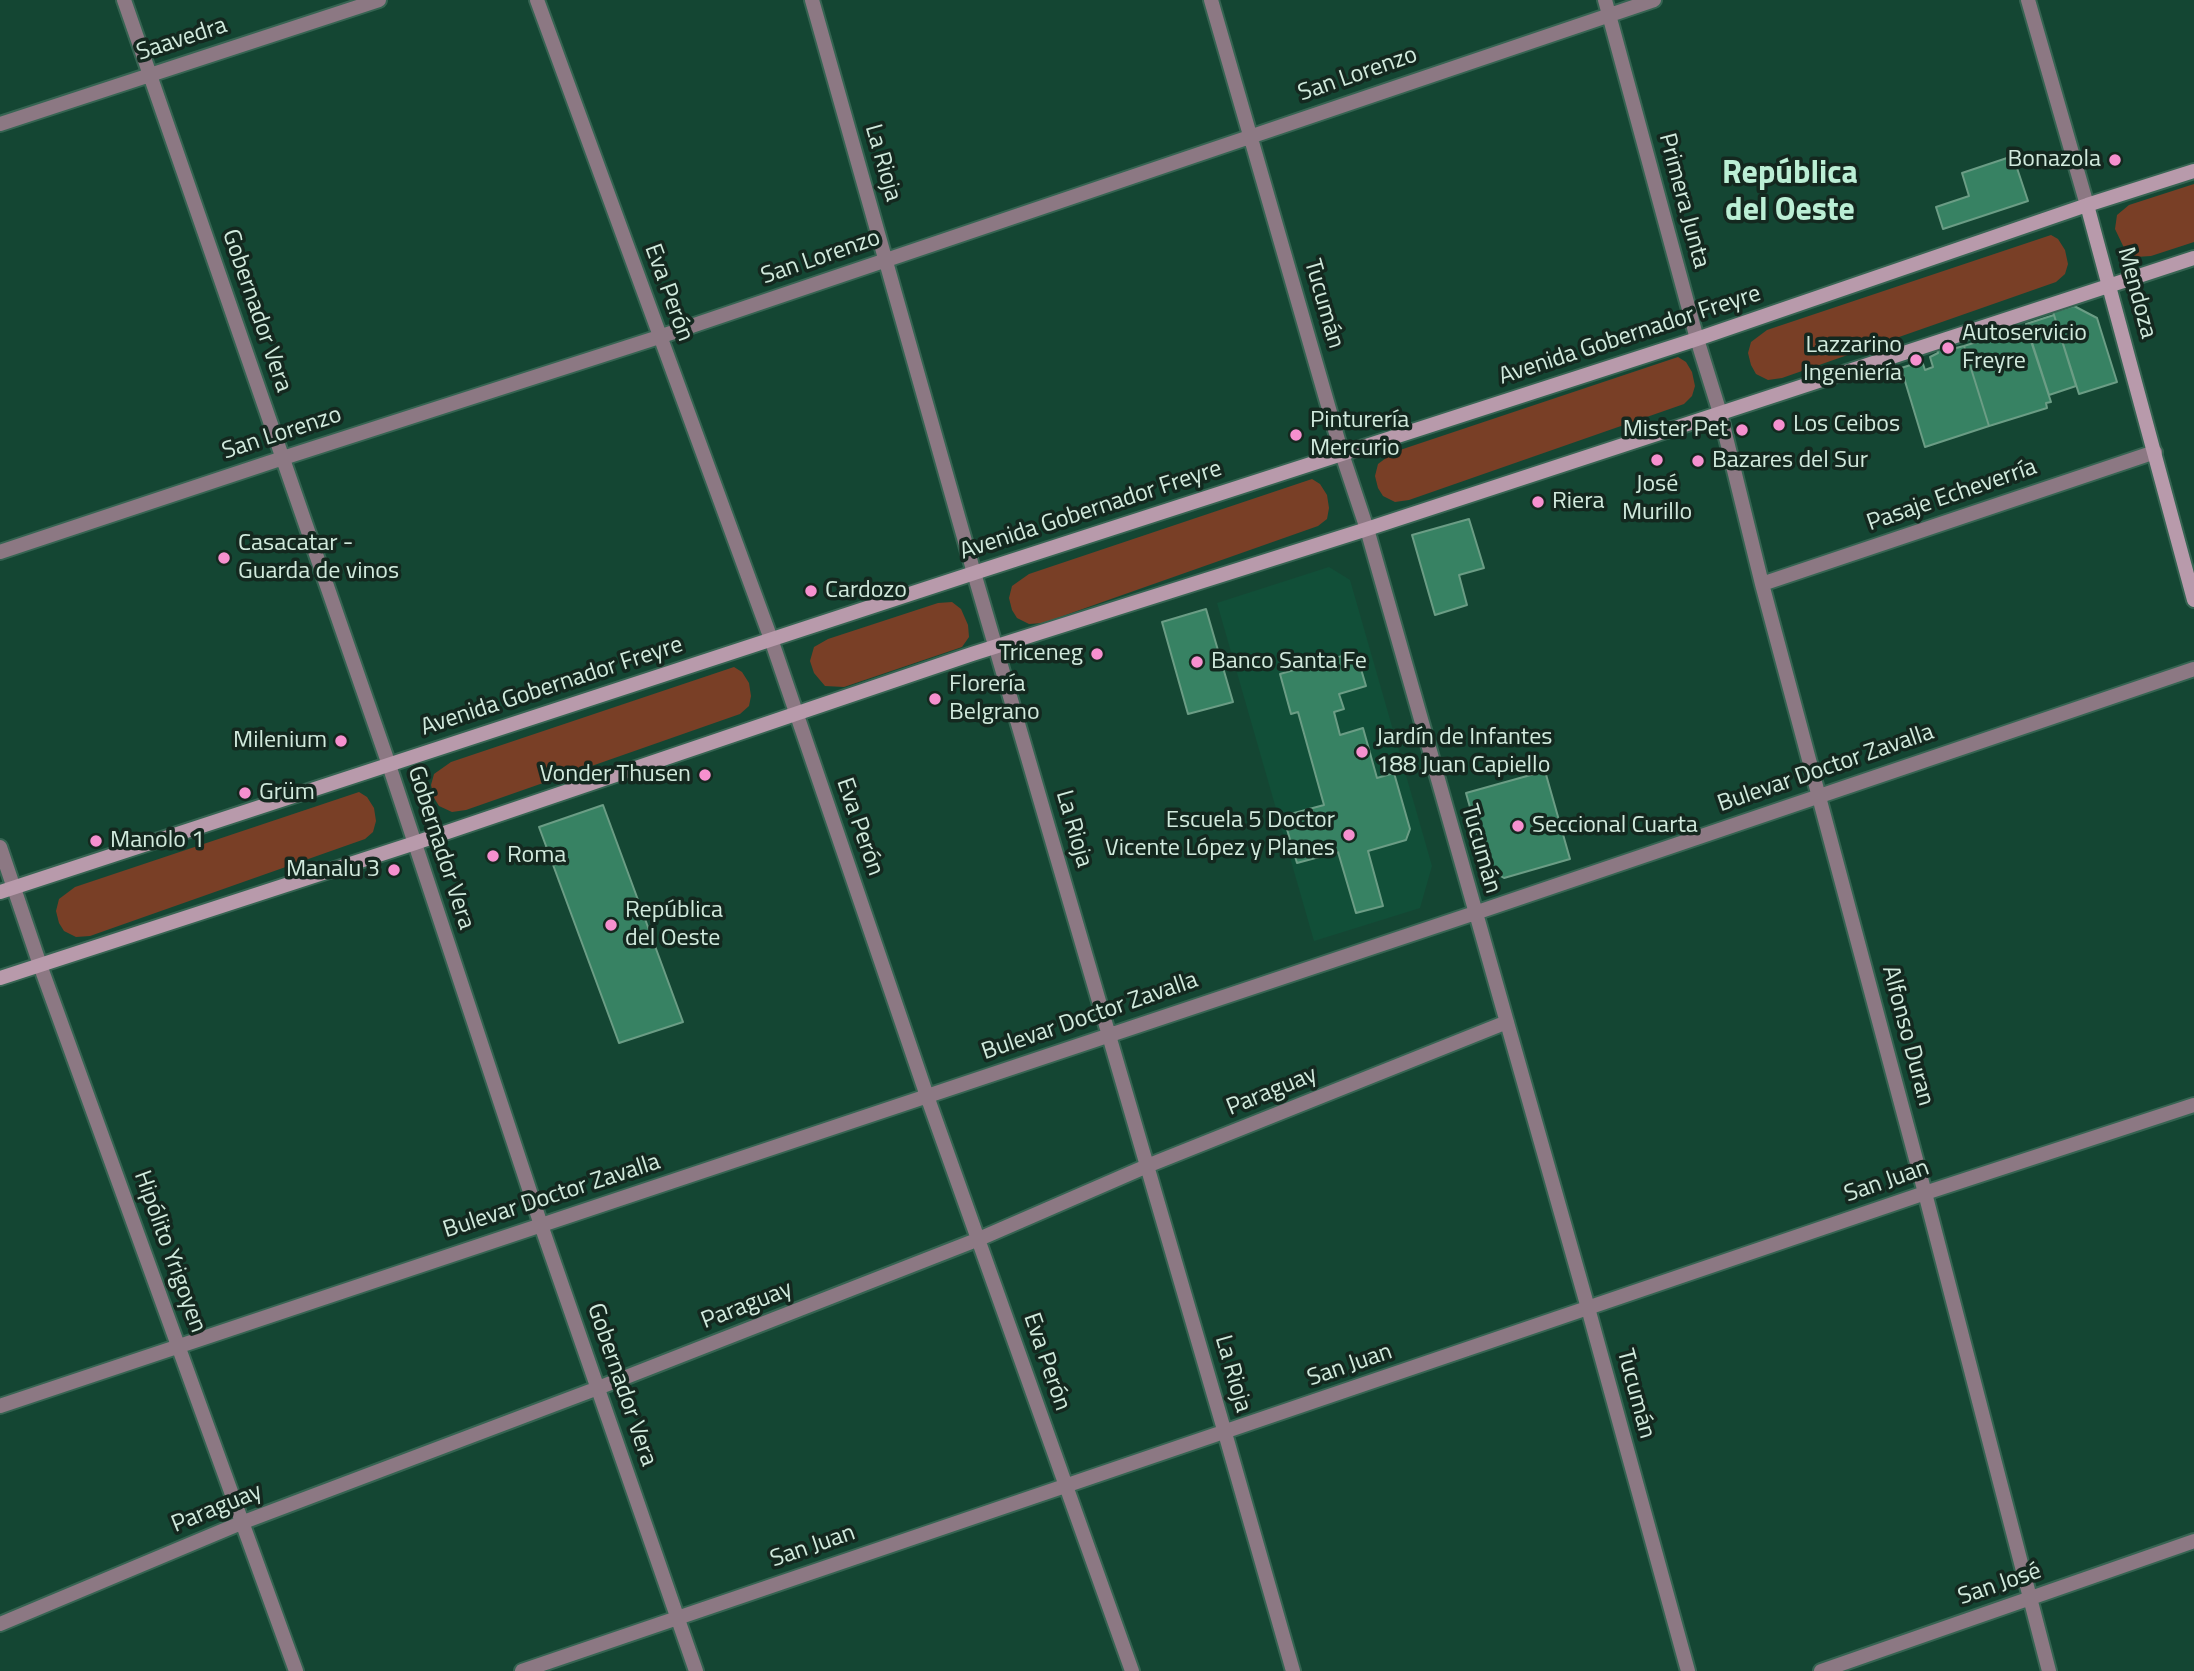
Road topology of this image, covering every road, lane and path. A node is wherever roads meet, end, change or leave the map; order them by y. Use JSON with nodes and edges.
{"nodes":[{"id":1,"x":124,"y":0,"type":"edge"},
{"id":2,"x":379,"y":0,"type":"edge"},
{"id":3,"x":537,"y":0,"type":"edge"},
{"id":4,"x":812,"y":0,"type":"edge"},
{"id":5,"x":1211,"y":0,"type":"edge"},
{"id":6,"x":1605,"y":0,"type":"edge"},
{"id":7,"x":1654,"y":0,"type":"edge"},
{"id":8,"x":2028,"y":0,"type":"edge"},
{"id":9,"x":1609,"y":15,"type":"junction"},
{"id":10,"x":150,"y":75,"type":"junction"},
{"id":11,"x":0,"y":124,"type":"edge"},
{"id":12,"x":1251,"y":135,"type":"junction"},
{"id":13,"x":2194,"y":171,"type":"edge"},
{"id":14,"x":2087,"y":205,"type":"junction"},
{"id":15,"x":2194,"y":258,"type":"edge"},
{"id":16,"x":886,"y":259,"type":"junction"},
{"id":17,"x":2110,"y":285,"type":"junction"},
{"id":18,"x":659,"y":337,"type":"junction"},
{"id":19,"x":1697,"y":339,"type":"junction"},
{"id":20,"x":1720,"y":413,"type":"junction"},
{"id":21,"x":2155,"y":452,"type":"junction"},
{"id":22,"x":1342,"y":454,"type":"junction"},
{"id":23,"x":283,"y":457,"type":"junction"},
{"id":24,"x":1367,"y":529,"type":"junction"},
{"id":25,"x":0,"y":552,"type":"edge"},
{"id":26,"x":974,"y":573,"type":"junction"},
{"id":27,"x":1762,"y":584,"type":"junction"},
{"id":28,"x":2194,"y":600,"type":"edge"},
{"id":29,"x":771,"y":639,"type":"junction"},
{"id":30,"x":996,"y":646,"type":"junction"},
{"id":31,"x":2194,"y":669,"type":"edge"},
{"id":32,"x":796,"y":714,"type":"junction"},
{"id":33,"x":389,"y":765,"type":"junction"},
{"id":34,"x":1819,"y":795,"type":"junction"},
{"id":35,"x":415,"y":843,"type":"junction"},
{"id":36,"x":0,"y":848,"type":"edge"},
{"id":37,"x":7,"y":890,"type":"edge"},
{"id":38,"x":1475,"y":913,"type":"junction"},
{"id":39,"x":40,"y":965,"type":"junction"},
{"id":40,"x":0,"y":978,"type":"edge"},
{"id":41,"x":1507,"y":1023,"type":"junction"},
{"id":42,"x":1109,"y":1034,"type":"junction"},
{"id":43,"x":928,"y":1096,"type":"junction"},
{"id":44,"x":2194,"y":1105,"type":"edge"},
{"id":45,"x":1147,"y":1166,"type":"junction"},
{"id":46,"x":1925,"y":1193,"type":"junction"},
{"id":47,"x":541,"y":1225,"type":"junction"},
{"id":48,"x":979,"y":1239,"type":"junction"},
{"id":49,"x":1588,"y":1308,"type":"junction"},
{"id":50,"x":179,"y":1346,"type":"junction"},
{"id":51,"x":598,"y":1388,"type":"junction"},
{"id":52,"x":0,"y":1406,"type":"edge"},
{"id":53,"x":1225,"y":1433,"type":"junction"},
{"id":54,"x":1064,"y":1485,"type":"junction"},
{"id":55,"x":242,"y":1522,"type":"junction"},
{"id":56,"x":2194,"y":1541,"type":"edge"},
{"id":57,"x":2030,"y":1599,"type":"junction"},
{"id":58,"x":678,"y":1617,"type":"junction"},
{"id":59,"x":0,"y":1624,"type":"edge"},
{"id":60,"x":296,"y":1671,"type":"edge"},
{"id":61,"x":522,"y":1671,"type":"edge"},
{"id":62,"x":696,"y":1671,"type":"edge"},
{"id":63,"x":1132,"y":1671,"type":"edge"},
{"id":64,"x":1293,"y":1671,"type":"edge"},
{"id":65,"x":1688,"y":1671,"type":"edge"},
{"id":66,"x":1821,"y":1671,"type":"edge"},
{"id":67,"x":2049,"y":1671,"type":"edge"}],
"edges":[{"from":1,"to":10,"type":"street","name":"Gobernador Vera"},
{"from":2,"to":10,"type":"street","name":"Saavedra"},
{"from":3,"to":18,"type":"street","name":"Eva Perón"},
{"from":4,"to":16,"type":"street","name":"La Rioja"},
{"from":5,"to":12,"type":"street","name":"Tucumán"},
{"from":6,"to":9,"type":"street","name":"Primera Junta"},
{"from":7,"to":9,"type":"street","name":"San Lorenzo"},
{"from":8,"to":14,"type":"street","name":"Mendoza"},
{"from":9,"to":12,"type":"street","name":"San Lorenzo"},
{"from":9,"to":19,"type":"street","name":"Primera Junta"},
{"from":10,"to":11,"type":"street","name":"Saavedra"},
{"from":10,"to":23,"type":"street","name":"Gobernador Vera"},
{"from":12,"to":16,"type":"street","name":"San Lorenzo"},
{"from":12,"to":22,"type":"street","name":"Tucumán"},
{"from":13,"to":14,"type":"main road","name":"Avenida Gobernador Freyre"},
{"from":14,"to":17,"type":"main road","name":"Mendoza"},
{"from":14,"to":19,"type":"main road","name":"Avenida Gobernador Freyre"},
{"from":15,"to":17,"type":"main road"},
{"from":16,"to":18,"type":"street","name":"San Lorenzo"},
{"from":16,"to":26,"type":"street","name":"La Rioja"},
{"from":17,"to":20,"type":"main road"},
{"from":17,"to":21,"type":"main road","name":"Mendoza"},
{"from":18,"to":23,"type":"street","name":"San Lorenzo"},
{"from":18,"to":29,"type":"street","name":"Eva Perón"},
{"from":19,"to":20,"type":"street","name":"Primera Junta"},
{"from":19,"to":22,"type":"main road","name":"Avenida Gobernador Freyre"},
{"from":20,"to":24,"type":"main road"},
{"from":20,"to":27,"type":"street","name":"Alfonso Duran"},
{"from":21,"to":27,"type":"street","name":"Pasaje Echeverría"},
{"from":21,"to":28,"type":"main road","name":"Mendoza"},
{"from":22,"to":24,"type":"street","name":"Tucumán"},
{"from":22,"to":26,"type":"main road","name":"Avenida Gobernador Freyre"},
{"from":23,"to":25,"type":"street","name":"San Lorenzo"},
{"from":23,"to":33,"type":"street","name":"Gobernador Vera"},
{"from":24,"to":30,"type":"main road"},
{"from":24,"to":38,"type":"street","name":"Tucumán"},
{"from":26,"to":29,"type":"main road","name":"Avenida Gobernador Freyre"},
{"from":26,"to":30,"type":"street","name":"La Rioja"},
{"from":27,"to":34,"type":"street","name":"Alfonso Duran"},
{"from":29,"to":32,"type":"street","name":"Eva Perón"},
{"from":29,"to":33,"type":"main road","name":"Avenida Gobernador Freyre"},
{"from":30,"to":32,"type":"main road"},
{"from":30,"to":42,"type":"street","name":"La Rioja"},
{"from":31,"to":34,"type":"street","name":"Bulevar Doctor Zavalla"},
{"from":32,"to":35,"type":"main road"},
{"from":32,"to":43,"type":"street","name":"Eva Perón"},
{"from":33,"to":35,"type":"street","name":"Gobernador Vera"},
{"from":33,"to":37,"type":"main road","name":"Avenida Gobernador Freyre"},
{"from":34,"to":38,"type":"street","name":"Bulevar Doctor Zavalla"},
{"from":34,"to":46,"type":"street","name":"Alfonso Duran"},
{"from":35,"to":39,"type":"main road"},
{"from":35,"to":47,"type":"street","name":"Gobernador Vera"},
{"from":36,"to":37,"type":"street","name":"Hipólito Yrigoyen"},
{"from":37,"to":39,"type":"street","name":"Hipólito Yrigoyen"},
{"from":38,"to":41,"type":"street","name":"Tucumán"},
{"from":38,"to":42,"type":"street","name":"Bulevar Doctor Zavalla"},
{"from":39,"to":40,"type":"main road"},
{"from":39,"to":50,"type":"street","name":"Hipólito Yrigoyen"},
{"from":41,"to":45,"type":"street","name":"Paraguay"},
{"from":41,"to":49,"type":"street","name":"Tucumán"},
{"from":42,"to":43,"type":"street","name":"Bulevar Doctor Zavalla"},
{"from":42,"to":45,"type":"street","name":"La Rioja"},
{"from":43,"to":47,"type":"street","name":"Bulevar Doctor Zavalla"},
{"from":43,"to":48,"type":"street","name":"Eva Perón"},
{"from":44,"to":46,"type":"street","name":"San Juan"},
{"from":45,"to":48,"type":"street","name":"Paraguay"},
{"from":45,"to":53,"type":"street","name":"La Rioja"},
{"from":46,"to":49,"type":"street","name":"San Juan"},
{"from":46,"to":57,"type":"street","name":"Alfonso Duran"},
{"from":47,"to":50,"type":"street","name":"Bulevar Doctor Zavalla"},
{"from":47,"to":51,"type":"street","name":"Gobernador Vera"},
{"from":48,"to":51,"type":"street","name":"Paraguay"},
{"from":48,"to":54,"type":"street","name":"Eva Perón"},
{"from":49,"to":53,"type":"street","name":"San Juan"},
{"from":49,"to":65,"type":"street","name":"Tucumán"},
{"from":50,"to":52,"type":"street","name":"Bulevar Doctor Zavalla"},
{"from":50,"to":55,"type":"street","name":"Hipólito Yrigoyen"},
{"from":51,"to":55,"type":"street","name":"Paraguay"},
{"from":51,"to":58,"type":"street","name":"Gobernador Vera"},
{"from":53,"to":54,"type":"street","name":"San Juan"},
{"from":53,"to":64,"type":"street","name":"La Rioja"},
{"from":54,"to":58,"type":"street","name":"San Juan"},
{"from":54,"to":63,"type":"street","name":"Eva Perón"},
{"from":55,"to":59,"type":"street","name":"Paraguay"},
{"from":55,"to":60,"type":"street","name":"Hipólito Yrigoyen"},
{"from":56,"to":57,"type":"street","name":"San José"},
{"from":57,"to":66,"type":"street","name":"San José"},
{"from":57,"to":67,"type":"street","name":"Alfonso Duran"},
{"from":58,"to":61,"type":"street","name":"San Juan"},
{"from":58,"to":62,"type":"street","name":"Gobernador Vera"}]}
